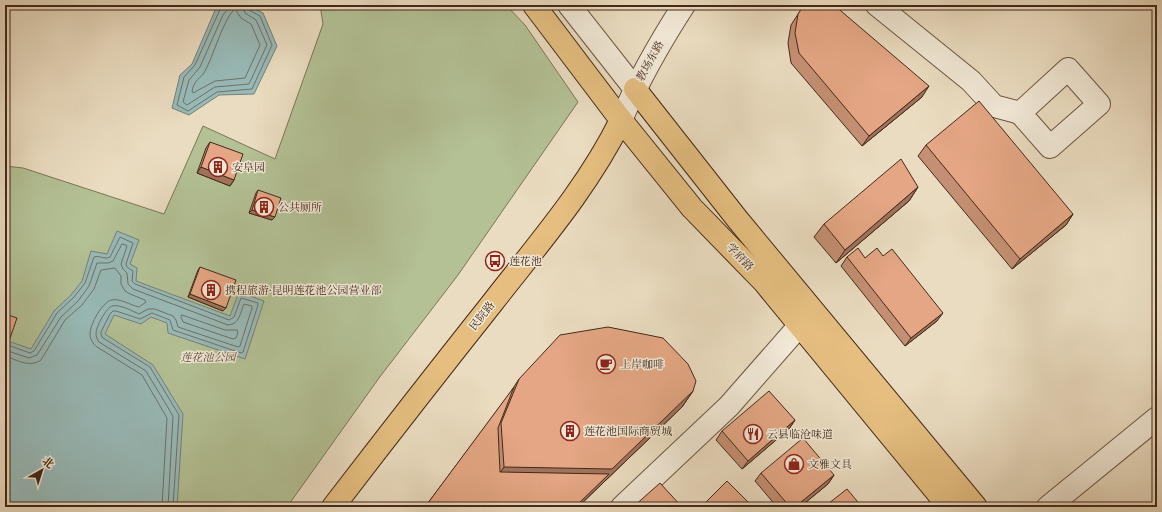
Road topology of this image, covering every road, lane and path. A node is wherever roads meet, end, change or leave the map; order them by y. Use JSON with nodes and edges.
{"nodes":[{"id":1,"x":534,"y":5,"type":"edge"},
{"id":2,"x":569,"y":5,"type":"edge"},
{"id":3,"x":684,"y":5,"type":"edge"},
{"id":4,"x":877,"y":5,"type":"edge"},
{"id":5,"x":634,"y":88,"type":"junction"},
{"id":6,"x":1020,"y":113,"type":"dead end"},
{"id":7,"x":621,"y":120,"type":"junction"},
{"id":8,"x":800,"y":325,"type":"junction"},
{"id":9,"x":1157,"y":418,"type":"edge"},
{"id":10,"x":333,"y":507,"type":"edge"},
{"id":11,"x":622,"y":507,"type":"edge"},
{"id":12,"x":949,"y":507,"type":"edge"},
{"id":13,"x":976,"y":507,"type":"edge"},
{"id":14,"x":1048,"y":507,"type":"edge"}],
"edges":[{"from":1,"to":7,"type":"main road","name":"学府路"},
{"from":2,"to":5,"type":"street","name":"学府路"},
{"from":3,"to":5,"type":"street","name":"教场东路"},
{"from":4,"to":6,"type":"street"},
{"from":5,"to":7,"type":"street","name":"教场东路"},
{"from":5,"to":13,"type":"main road","name":"学府路"},
{"from":7,"to":8,"type":"main road","name":"学府路"},
{"from":7,"to":10,"type":"main road","name":"民院路"},
{"from":8,"to":11,"type":"street"},
{"from":8,"to":12,"type":"main road","name":"学府路"},
{"from":9,"to":14,"type":"street"}]}
